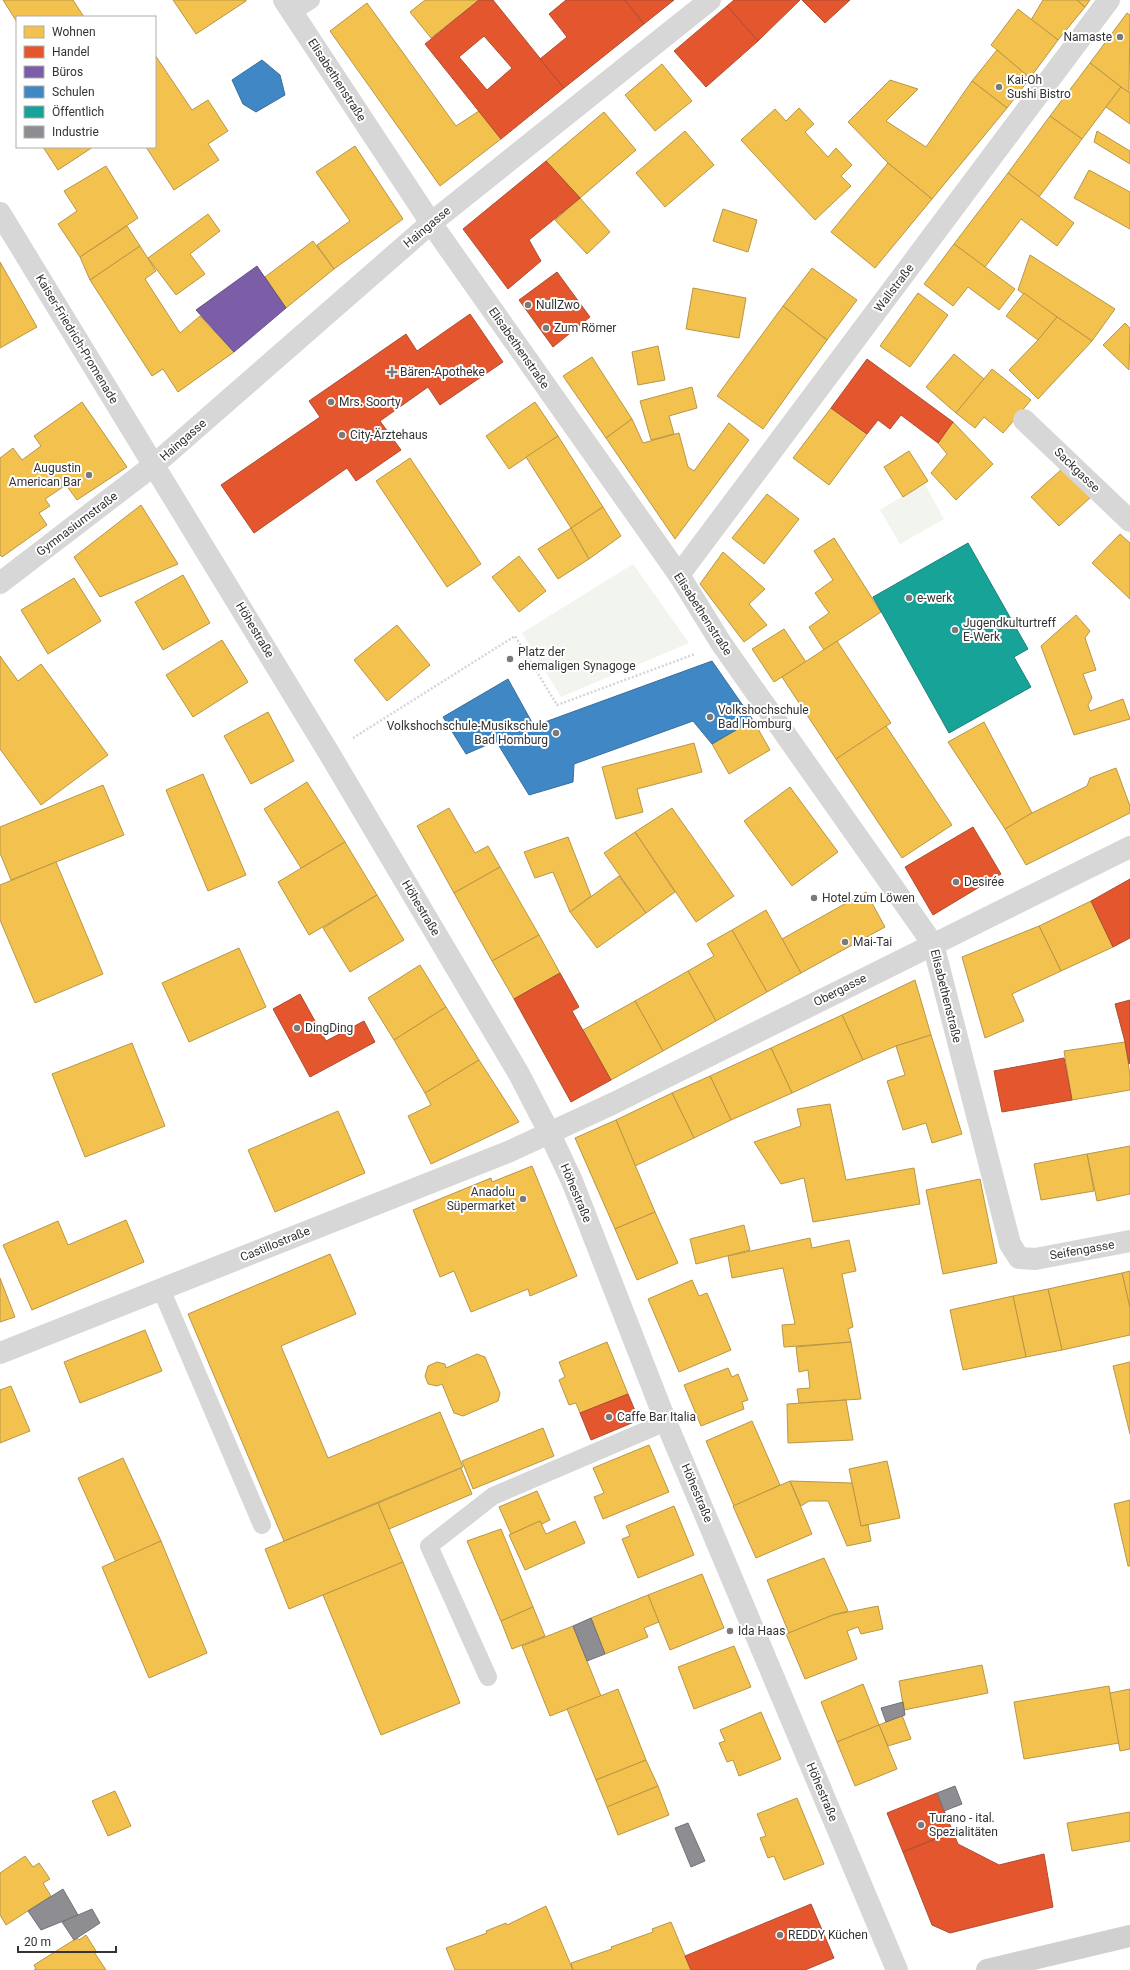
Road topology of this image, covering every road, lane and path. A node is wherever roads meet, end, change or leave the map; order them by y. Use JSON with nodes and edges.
{"nodes":[{"id":1,"x":311,"y":0,"type":"edge"},
{"id":2,"x":710,"y":0,"type":"edge"},
{"id":3,"x":1110,"y":0,"type":"edge"},
{"id":4,"x":288,"y":6,"type":"edge"},
{"id":5,"x":0,"y":213,"type":"edge"},
{"id":6,"x":432,"y":222,"type":"junction"},
{"id":7,"x":1024,"y":420,"type":"dead end"},
{"id":8,"x":154,"y":466,"type":"junction"},
{"id":9,"x":1130,"y":521,"type":"edge"},
{"id":10,"x":679,"y":575,"type":"junction"},
{"id":11,"x":0,"y":583,"type":"edge"},
{"id":12,"x":721,"y":643,"type":"junction"},
{"id":13,"x":329,"y":753,"type":"junction"},
{"id":14,"x":1130,"y":847,"type":"edge"},
{"id":15,"x":933,"y":944,"type":"junction"},
{"id":16,"x":550,"y":1132,"type":"junction"},
{"id":17,"x":1130,"y":1241,"type":"edge"},
{"id":18,"x":1035,"y":1259,"type":"joint"},
{"id":19,"x":161,"y":1289,"type":"junction"},
{"id":20,"x":0,"y":1353,"type":"edge"},
{"id":21,"x":666,"y":1422,"type":"junction"},
{"id":22,"x":262,"y":1525,"type":"dead end"},
{"id":23,"x":488,"y":1678,"type":"dead end"},
{"id":24,"x":1130,"y":1936,"type":"edge"},
{"id":25,"x":897,"y":1970,"type":"edge"},
{"id":26,"x":987,"y":1970,"type":"edge"}],
"edges":[{"from":1,"to":4,"type":"lane"},
{"from":2,"to":6,"type":"street","name":"Haingasse"},
{"from":3,"to":10,"type":"street","name":"Wallstraße"},
{"from":4,"to":6,"type":"street","name":"Elisabethenstraße"},
{"from":5,"to":8,"type":"street","name":"Kaiser-Friedrich-Promenade"},
{"from":6,"to":8,"type":"street","name":"Haingasse"},
{"from":6,"to":10,"type":"street","name":"Elisabethenstraße"},
{"from":7,"to":9,"type":"street","name":"Sackgasse"},
{"from":8,"to":11,"type":"street","name":"Gymnasiumstraße"},
{"from":8,"to":13,"type":"street","name":"Höhestraße"},
{"from":10,"to":12,"type":"street","name":"Elisabethenstraße"},
{"from":12,"to":13,"type":"path"},
{"from":12,"to":15,"type":"street","name":"Elisabethenstraße"},
{"from":13,"to":16,"type":"street","name":"Höhestraße"},
{"from":14,"to":15,"type":"street","name":"Obergasse"},
{"from":15,"to":16,"type":"street","name":"Obergasse"},
{"from":15,"to":18,"type":"street","name":"Elisabethenstraße"},
{"from":16,"to":19,"type":"street","name":"Castillostraße"},
{"from":16,"to":21,"type":"street","name":"Höhestraße"},
{"from":17,"to":18,"type":"street","name":"Seifengasse"},
{"from":19,"to":20,"type":"street","name":"Castillostraße"},
{"from":19,"to":22,"type":"lane"},
{"from":21,"to":23,"type":"lane"},
{"from":21,"to":25,"type":"street","name":"Höhestraße"},
{"from":24,"to":26,"type":"street"}]}
